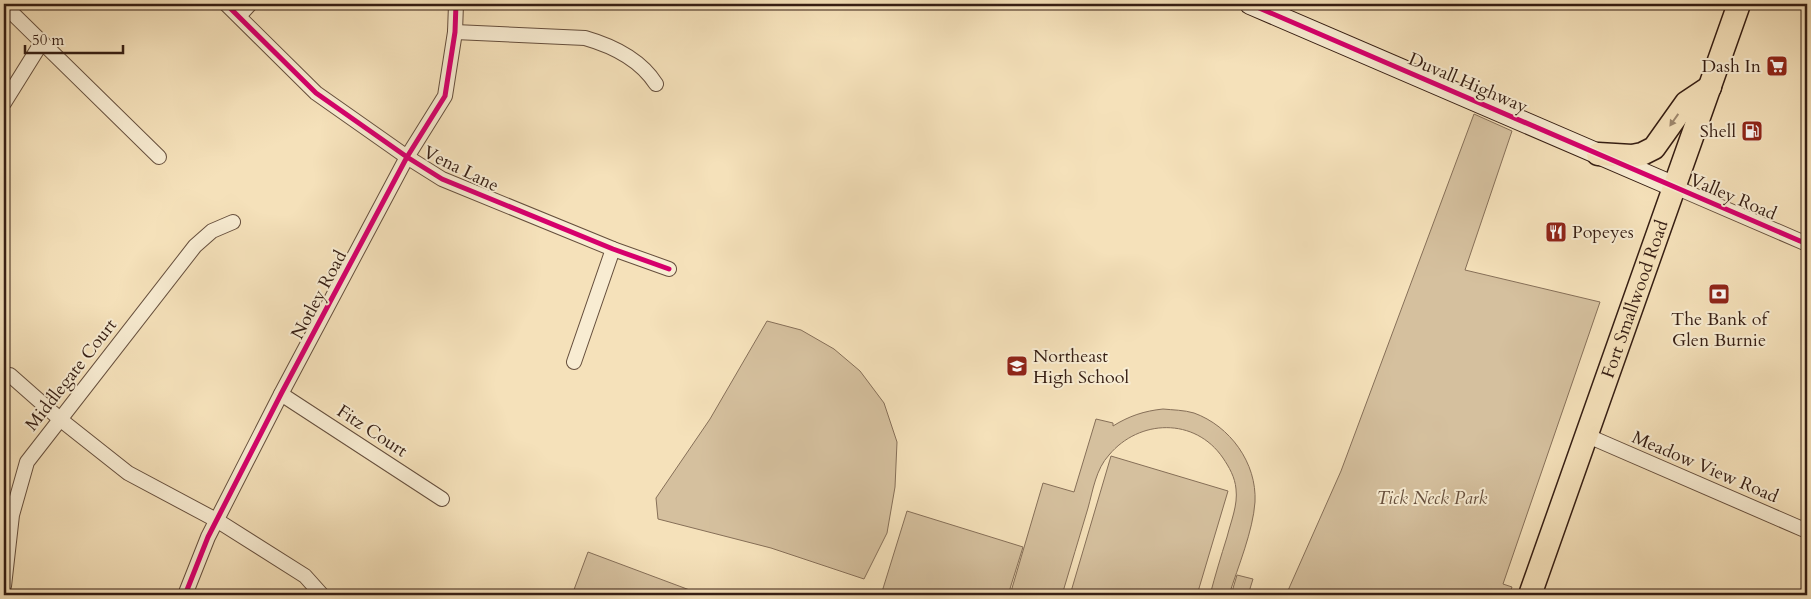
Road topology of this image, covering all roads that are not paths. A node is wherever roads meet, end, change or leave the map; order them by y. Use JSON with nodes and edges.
{"nodes":[{"id":1,"x":226,"y":4,"type":"edge"},
{"id":2,"x":250,"y":4,"type":"edge"},
{"id":3,"x":456,"y":4,"type":"edge"},
{"id":4,"x":1250,"y":4,"type":"edge"},
{"id":5,"x":1739,"y":4,"type":"edge"},
{"id":6,"x":4,"y":5,"type":"edge"},
{"id":7,"x":239,"y":16,"type":"junction"},
{"id":8,"x":455,"y":32,"type":"junction"},
{"id":9,"x":42,"y":42,"type":"junction"},
{"id":10,"x":656,"y":84,"type":"dead end"},
{"id":11,"x":1710,"y":88,"type":"junction"},
{"id":12,"x":4,"y":103,"type":"edge"},
{"id":13,"x":1598,"y":154,"type":"junction"},
{"id":14,"x":159,"y":157,"type":"dead end"},
{"id":15,"x":407,"y":158,"type":"junction"},
{"id":16,"x":1675,"y":187,"type":"junction"},
{"id":17,"x":233,"y":222,"type":"dead end"},
{"id":18,"x":1807,"y":244,"type":"edge"},
{"id":19,"x":614,"y":249,"type":"junction"},
{"id":20,"x":669,"y":269,"type":"dead end"},
{"id":21,"x":574,"y":362,"type":"dead end"},
{"id":22,"x":10,"y":376,"type":"dead end"},
{"id":23,"x":281,"y":394,"type":"junction"},
{"id":24,"x":61,"y":420,"type":"junction"},
{"id":25,"x":1588,"y":436,"type":"junction"},
{"id":26,"x":442,"y":499,"type":"dead end"},
{"id":27,"x":218,"y":521,"type":"junction"},
{"id":28,"x":1807,"y":531,"type":"edge"},
{"id":29,"x":4,"y":586,"type":"edge"},
{"id":30,"x":185,"y":595,"type":"edge"},
{"id":31,"x":322,"y":595,"type":"edge"},
{"id":32,"x":1530,"y":595,"type":"edge"}],
"edges":[{"from":1,"to":7,"type":"street","name":"Vena Lane"},
{"from":2,"to":7,"type":"street"},
{"from":3,"to":8,"type":"street","name":"Notley Road"},
{"from":4,"to":13,"type":"street","name":"Duvall Highway"},
{"from":5,"to":11,"type":"main road","name":"Fort Smallwood Road"},
{"from":6,"to":9,"type":"street"},
{"from":7,"to":15,"type":"street","name":"Vena Lane"},
{"from":8,"to":10,"type":"street"},
{"from":8,"to":15,"type":"street","name":"Notley Road"},
{"from":9,"to":12,"type":"street"},
{"from":9,"to":14,"type":"street"},
{"from":11,"to":13,"type":"main road","one_way":true},
{"from":11,"to":16,"type":"main road","name":"Fort Smallwood Road"},
{"from":13,"to":16,"type":"street","name":"Duvall Highway"},
{"from":15,"to":19,"type":"street","name":"Vena Lane"},
{"from":15,"to":23,"type":"street","name":"Notley Road"},
{"from":16,"to":18,"type":"street","name":"Valley Road"},
{"from":16,"to":25,"type":"main road","name":"Fort Smallwood Road"},
{"from":17,"to":24,"type":"street","name":"Middlegate Court"},
{"from":19,"to":20,"type":"street","name":"Vena Lane"},
{"from":19,"to":21,"type":"street"},
{"from":22,"to":24,"type":"street"},
{"from":23,"to":26,"type":"street","name":"Fitz Court"},
{"from":23,"to":27,"type":"street","name":"Notley Road"},
{"from":24,"to":27,"type":"street"},
{"from":24,"to":29,"type":"street","name":"Middlegate Court"},
{"from":25,"to":28,"type":"street","name":"Meadow View Road"},
{"from":25,"to":32,"type":"main road","name":"Fort Smallwood Road"},
{"from":27,"to":30,"type":"street","name":"Notley Road"},
{"from":27,"to":31,"type":"street"}]}
